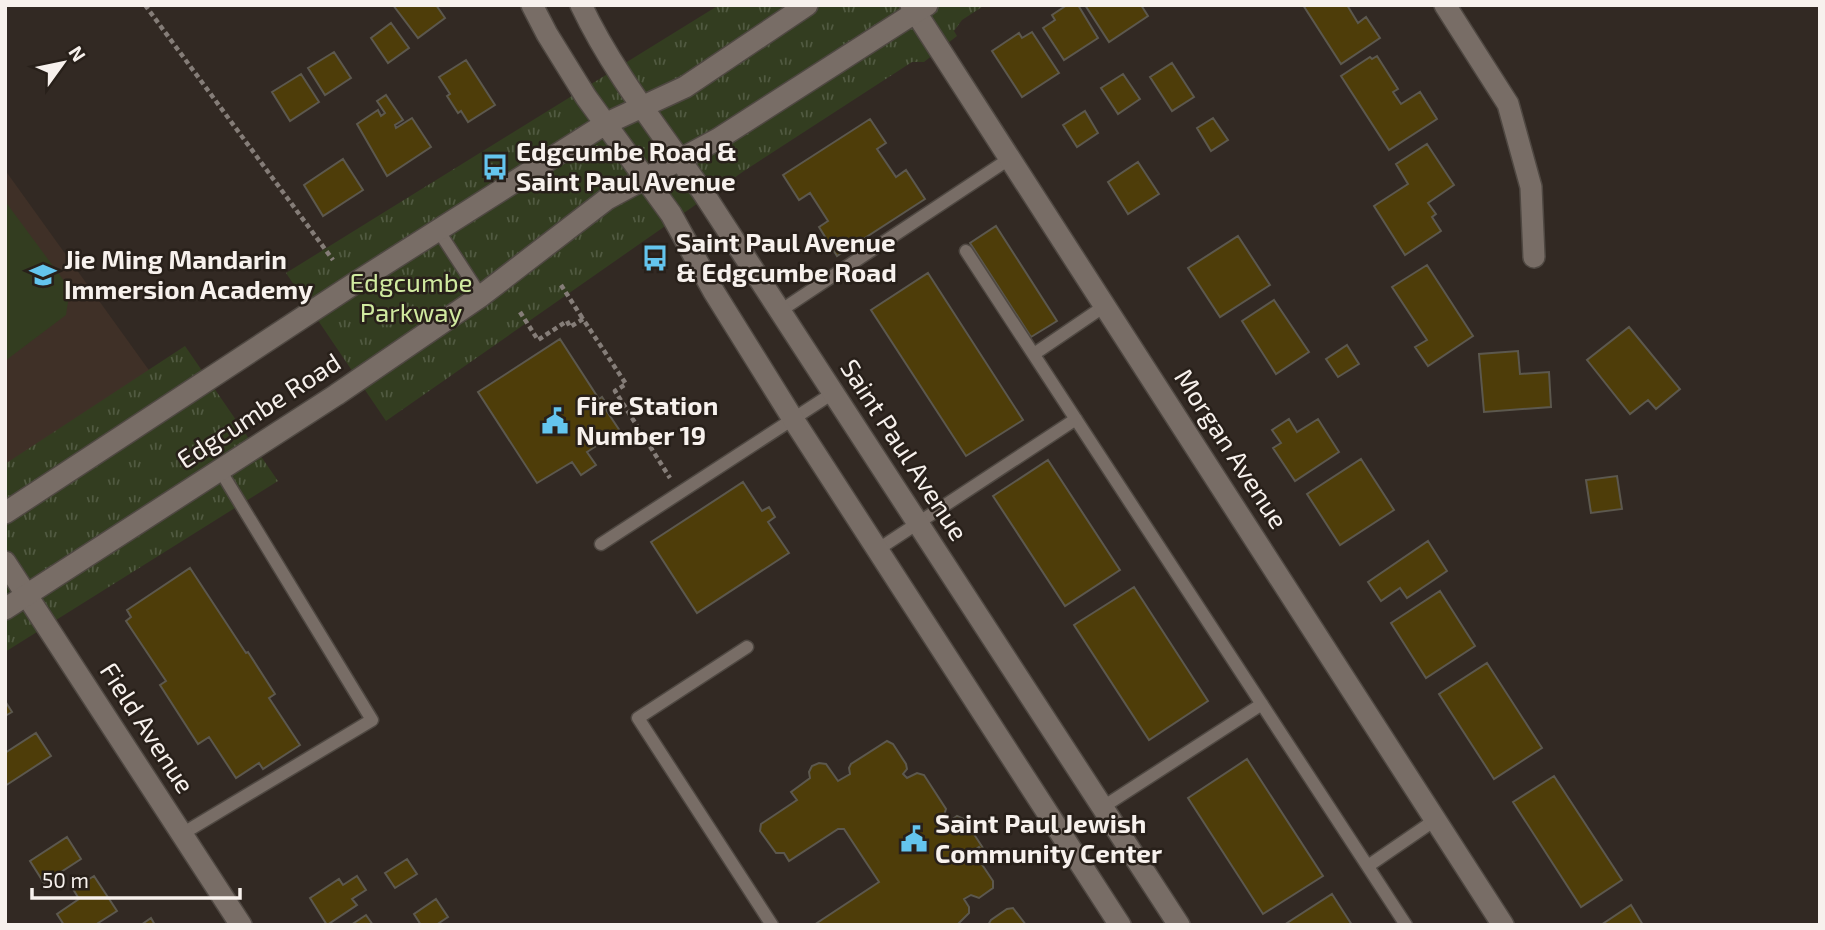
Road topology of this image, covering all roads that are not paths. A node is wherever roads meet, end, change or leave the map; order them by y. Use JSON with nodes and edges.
{"nodes":[{"id":1,"x":532,"y":5,"type":"edge"},
{"id":2,"x":581,"y":5,"type":"edge"},
{"id":3,"x":807,"y":5,"type":"edge"},
{"id":4,"x":1445,"y":5,"type":"edge"},
{"id":5,"x":918,"y":8,"type":"edge"},
{"id":6,"x":641,"y":105,"type":"junction"},
{"id":7,"x":605,"y":124,"type":"junction"},
{"id":8,"x":1009,"y":159,"type":"junction"},
{"id":9,"x":681,"y":160,"type":"junction"},
{"id":10,"x":645,"y":176,"type":"junction"},
{"id":11,"x":438,"y":230,"type":"junction"},
{"id":12,"x":966,"y":251,"type":"dead end"},
{"id":13,"x":1534,"y":257,"type":"dead end"},
{"id":14,"x":481,"y":296,"type":"junction"},
{"id":15,"x":1106,"y":305,"type":"junction"},
{"id":16,"x":780,"y":312,"type":"junction"},
{"id":17,"x":1034,"y":354,"type":"junction"},
{"id":18,"x":833,"y":393,"type":"junction"},
{"id":19,"x":793,"y":419,"type":"junction"},
{"id":20,"x":1076,"y":419,"type":"junction"},
{"id":21,"x":220,"y":470,"type":"junction"},
{"id":22,"x":5,"y":513,"type":"edge"},
{"id":23,"x":918,"y":523,"type":"junction"},
{"id":24,"x":601,"y":544,"type":"dead end"},
{"id":25,"x":877,"y":550,"type":"junction"},
{"id":26,"x":5,"y":562,"type":"edge"},
{"id":27,"x":27,"y":595,"type":"junction"},
{"id":28,"x":5,"y":609,"type":"edge"},
{"id":29,"x":747,"y":647,"type":"dead end"},
{"id":30,"x":1262,"y":704,"type":"junction"},
{"id":31,"x":1103,"y":807,"type":"junction"},
{"id":32,"x":1435,"y":820,"type":"junction"},
{"id":33,"x":182,"y":834,"type":"junction"},
{"id":34,"x":1368,"y":866,"type":"junction"},
{"id":35,"x":242,"y":925,"type":"edge"},
{"id":36,"x":772,"y":925,"type":"edge"},
{"id":37,"x":1120,"y":925,"type":"edge"},
{"id":38,"x":1179,"y":925,"type":"edge"},
{"id":39,"x":1406,"y":925,"type":"edge"},
{"id":40,"x":1503,"y":925,"type":"edge"}],
"edges":[{"from":1,"to":7,"type":"street"},
{"from":2,"to":6,"type":"street","name":"Saint Paul Avenue"},
{"from":3,"to":6,"type":"street","name":"Edgcumbe Road"},
{"from":4,"to":13,"type":"street"},
{"from":5,"to":8,"type":"street","name":"Morgan Avenue"},
{"from":5,"to":9,"type":"street","name":"Edgcumbe Road"},
{"from":6,"to":7,"type":"street","name":"Edgcumbe Road"},
{"from":6,"to":9,"type":"street","name":"Saint Paul Avenue"},
{"from":7,"to":10,"type":"street"},
{"from":7,"to":11,"type":"street","name":"Edgcumbe Road"},
{"from":8,"to":15,"type":"street","name":"Morgan Avenue"},
{"from":8,"to":16,"type":"lane"},
{"from":9,"to":10,"type":"street","name":"Edgcumbe Road"},
{"from":9,"to":16,"type":"street","name":"Saint Paul Avenue"},
{"from":10,"to":14,"type":"street","name":"Edgcumbe Road"},
{"from":10,"to":19,"type":"street"},
{"from":11,"to":14,"type":"lane"},
{"from":11,"to":22,"type":"street","name":"Edgcumbe Road"},
{"from":12,"to":17,"type":"lane"},
{"from":14,"to":21,"type":"street","name":"Edgcumbe Road"},
{"from":15,"to":17,"type":"lane"},
{"from":15,"to":32,"type":"street","name":"Morgan Avenue"},
{"from":16,"to":18,"type":"street","name":"Saint Paul Avenue"},
{"from":17,"to":20,"type":"lane"},
{"from":18,"to":19,"type":"lane"},
{"from":18,"to":23,"type":"street","name":"Saint Paul Avenue"},
{"from":19,"to":24,"type":"lane"},
{"from":19,"to":25,"type":"street"},
{"from":20,"to":23,"type":"lane"},
{"from":20,"to":30,"type":"lane"},
{"from":21,"to":27,"type":"street","name":"Edgcumbe Road"},
{"from":21,"to":33,"type":"lane"},
{"from":23,"to":25,"type":"lane"},
{"from":23,"to":31,"type":"street","name":"Saint Paul Avenue"},
{"from":25,"to":37,"type":"street"},
{"from":26,"to":27,"type":"street","name":"Field Avenue"},
{"from":27,"to":28,"type":"street","name":"Edgcumbe Road"},
{"from":27,"to":33,"type":"street","name":"Field Avenue"},
{"from":29,"to":36,"type":"lane"},
{"from":30,"to":31,"type":"lane"},
{"from":30,"to":34,"type":"lane"},
{"from":31,"to":38,"type":"street","name":"Saint Paul Avenue"},
{"from":32,"to":34,"type":"lane"},
{"from":32,"to":40,"type":"street","name":"Morgan Avenue"},
{"from":33,"to":35,"type":"street","name":"Field Avenue"},
{"from":34,"to":39,"type":"lane"}]}
